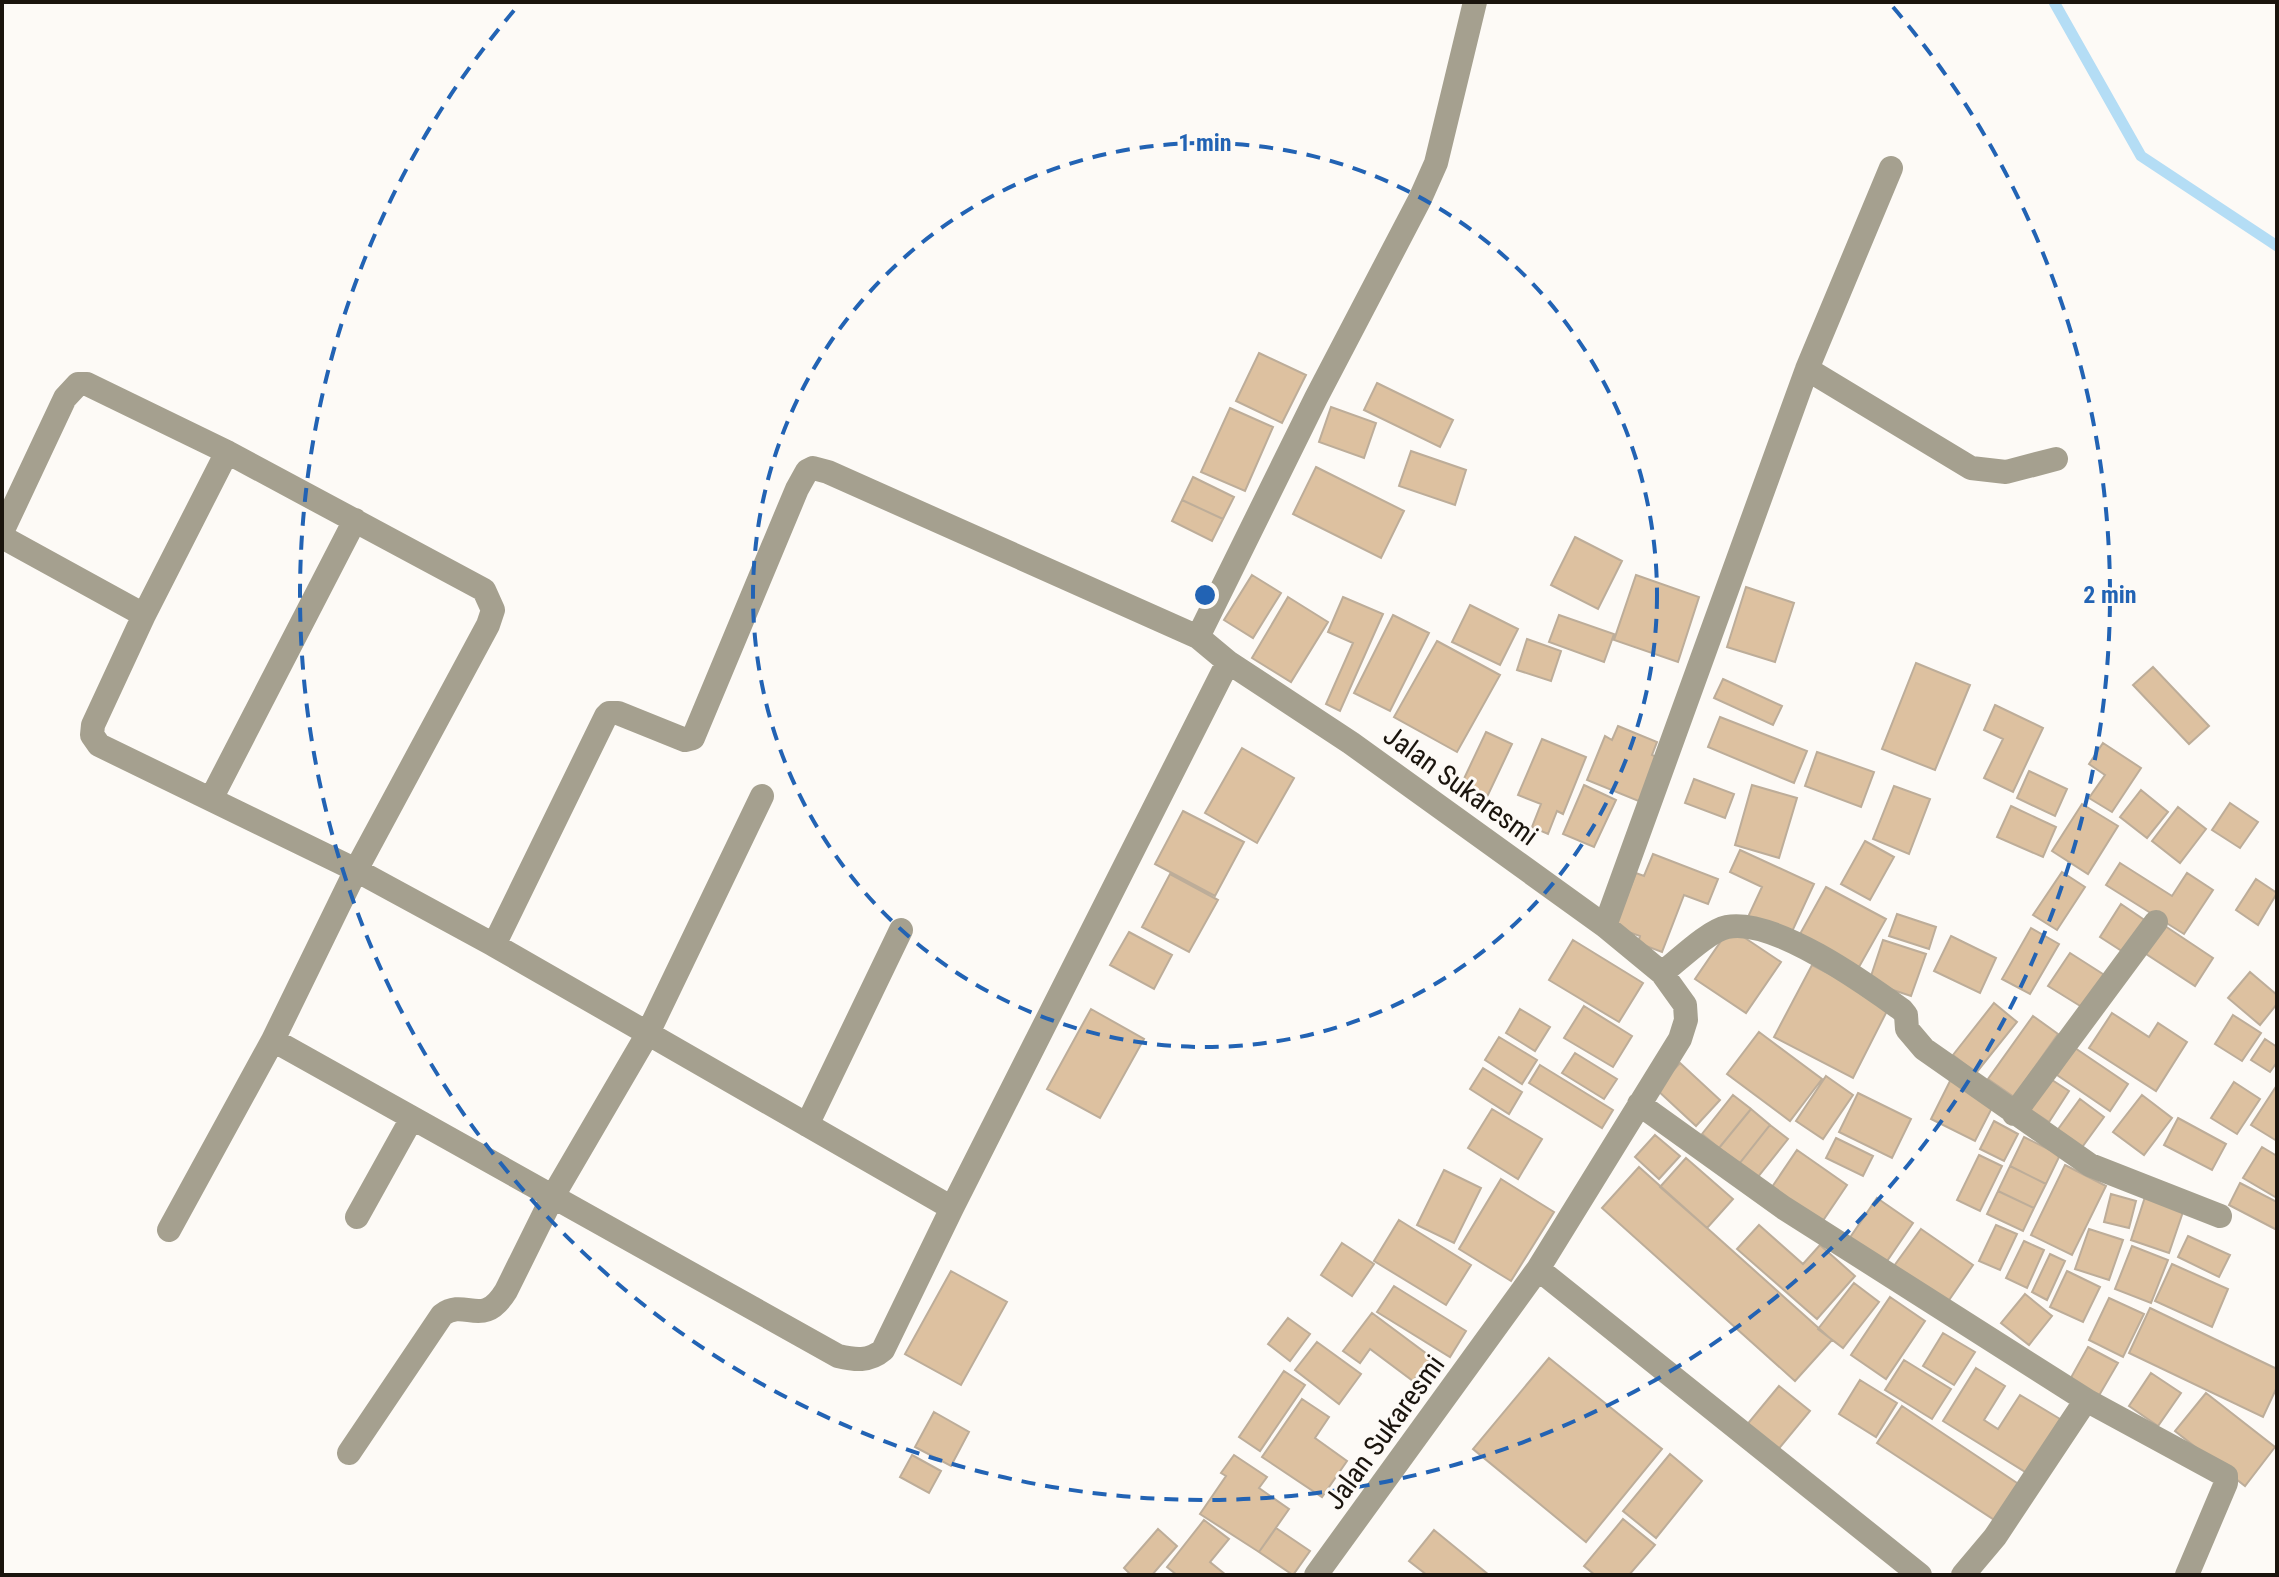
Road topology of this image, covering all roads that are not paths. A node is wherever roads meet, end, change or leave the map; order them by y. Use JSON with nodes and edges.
{"nodes":[{"id":1,"x":1475,"y":2,"type":"edge"},
{"id":2,"x":1891,"y":168,"type":"dead end"},
{"id":3,"x":1807,"y":369,"type":"junction"},
{"id":4,"x":227,"y":452,"type":"junction"},
{"id":5,"x":2056,"y":459,"type":"dead end"},
{"id":6,"x":355,"y":520,"type":"junction"},
{"id":7,"x":2,"y":535,"type":"edge"},
{"id":8,"x":144,"y":615,"type":"junction"},
{"id":9,"x":1198,"y":637,"type":"junction"},
{"id":10,"x":1228,"y":662,"type":"junction"},
{"id":11,"x":762,"y":796,"type":"dead end"},
{"id":12,"x":211,"y":799,"type":"junction"},
{"id":13,"x":356,"y":870,"type":"junction"},
{"id":14,"x":2156,"y":922,"type":"dead end"},
{"id":15,"x":1605,"y":926,"type":"junction"},
{"id":16,"x":901,"y":930,"type":"dead end"},
{"id":17,"x":494,"y":945,"type":"junction"},
{"id":18,"x":1662,"y":973,"type":"junction"},
{"id":19,"x":647,"y":1035,"type":"junction"},
{"id":20,"x":273,"y":1040,"type":"junction"},
{"id":21,"x":1639,"y":1104,"type":"junction"},
{"id":22,"x":2014,"y":1114,"type":"junction"},
{"id":23,"x":412,"y":1118,"type":"junction"},
{"id":24,"x":807,"y":1125,"type":"junction"},
{"id":25,"x":553,"y":1196,"type":"junction"},
{"id":26,"x":952,"y":1208,"type":"junction"},
{"id":27,"x":2220,"y":1216,"type":"dead end"},
{"id":28,"x":357,"y":1217,"type":"dead end"},
{"id":29,"x":169,"y":1230,"type":"dead end"},
{"id":30,"x":1538,"y":1269,"type":"junction"},
{"id":31,"x":2086,"y":1400,"type":"junction"},
{"id":32,"x":349,"y":1453,"type":"dead end"},
{"id":33,"x":1324,"y":1572,"type":"edge"},
{"id":34,"x":1920,"y":1575,"type":"edge"},
{"id":35,"x":1963,"y":1575,"type":"edge"},
{"id":36,"x":2187,"y":1575,"type":"edge"}],
"edges":[{"from":1,"to":9,"type":"street"},
{"from":2,"to":3,"type":"street"},
{"from":3,"to":5,"type":"street"},
{"from":3,"to":15,"type":"street"},
{"from":4,"to":6,"type":"street"},
{"from":4,"to":7,"type":"street"},
{"from":4,"to":8,"type":"street"},
{"from":6,"to":12,"type":"street"},
{"from":6,"to":13,"type":"street"},
{"from":7,"to":8,"type":"street"},
{"from":8,"to":12,"type":"street"},
{"from":9,"to":10,"type":"street","name":"Jalan Sukaresmi"},
{"from":9,"to":17,"type":"street","name":"Jalan Sukaresmi"},
{"from":10,"to":15,"type":"street","name":"Jalan Sukaresmi"},
{"from":10,"to":26,"type":"street"},
{"from":11,"to":19,"type":"street"},
{"from":12,"to":13,"type":"street"},
{"from":13,"to":17,"type":"street"},
{"from":13,"to":20,"type":"street"},
{"from":14,"to":22,"type":"street"},
{"from":15,"to":18,"type":"street","name":"Jalan Sukaresmi"},
{"from":16,"to":24,"type":"street"},
{"from":17,"to":19,"type":"street"},
{"from":18,"to":21,"type":"street","name":"Jalan Sukaresmi"},
{"from":18,"to":22,"type":"street"},
{"from":19,"to":24,"type":"street"},
{"from":19,"to":25,"type":"street"},
{"from":20,"to":23,"type":"street"},
{"from":20,"to":29,"type":"street"},
{"from":21,"to":30,"type":"street","name":"Jalan Sukaresmi"},
{"from":21,"to":31,"type":"street"},
{"from":22,"to":27,"type":"street"},
{"from":23,"to":25,"type":"street"},
{"from":23,"to":28,"type":"street"},
{"from":24,"to":26,"type":"street"},
{"from":25,"to":26,"type":"street"},
{"from":25,"to":32,"type":"street"},
{"from":30,"to":33,"type":"street","name":"Jalan Sukaresmi"},
{"from":30,"to":34,"type":"street"},
{"from":31,"to":35,"type":"street"},
{"from":31,"to":36,"type":"street"}]}
